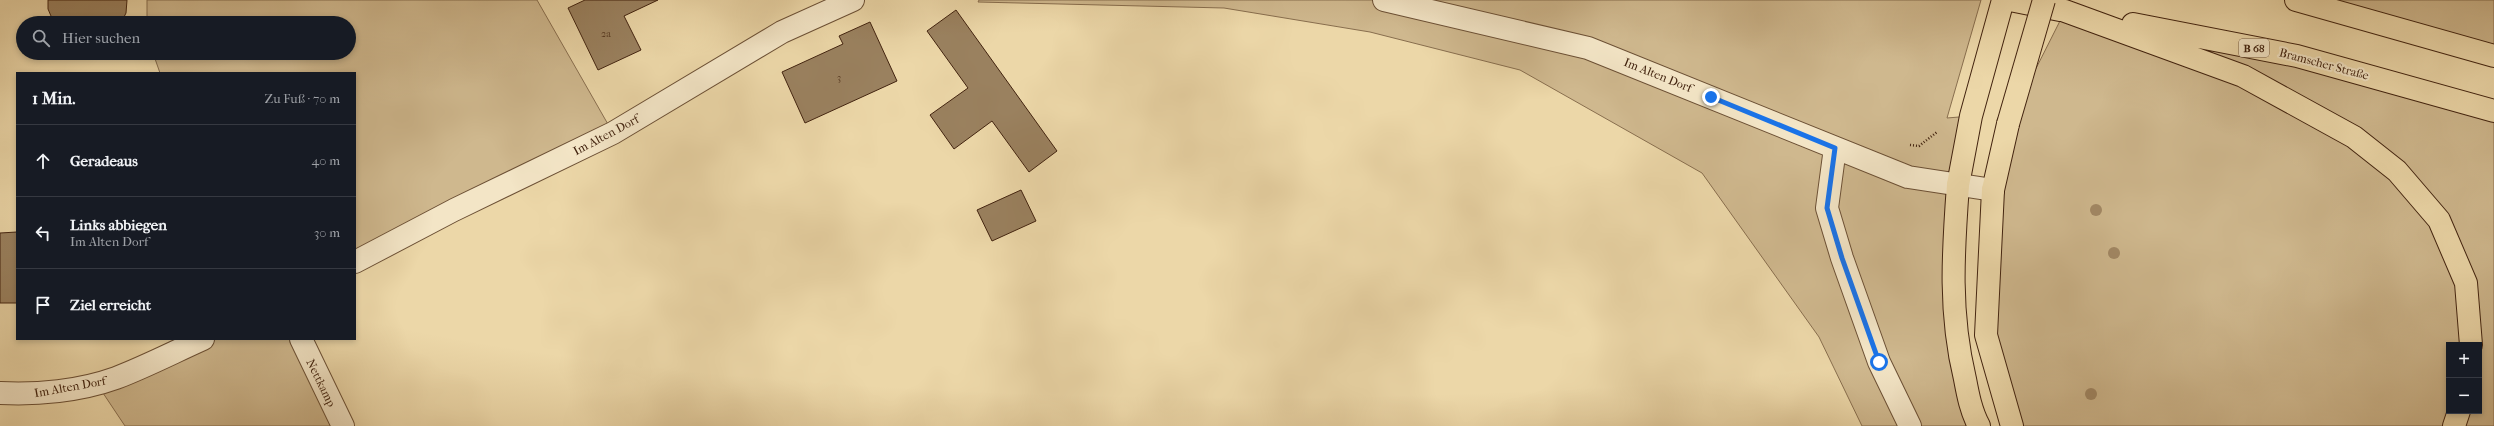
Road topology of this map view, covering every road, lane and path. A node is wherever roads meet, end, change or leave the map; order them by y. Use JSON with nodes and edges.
{"nodes":[{"id":1,"x":853,"y":0,"type":"edge"},
{"id":2,"x":1384,"y":0,"type":"edge"},
{"id":3,"x":2003,"y":0,"type":"edge"},
{"id":4,"x":2010,"y":0,"type":"edge"},
{"id":5,"x":2044,"y":0,"type":"edge"},
{"id":6,"x":2296,"y":0,"type":"edge"},
{"id":7,"x":2065,"y":11,"type":"junction"},
{"id":8,"x":2494,"y":56,"type":"edge"},
{"id":9,"x":2494,"y":111,"type":"edge"},
{"id":10,"x":1835,"y":148,"type":"junction"},
{"id":11,"x":1958,"y":185,"type":"junction"},
{"id":12,"x":1994,"y":190,"type":"junction"},
{"id":13,"x":356,"y":261,"type":"edge"},
{"id":14,"x":201,"y":340,"type":"edge"},
{"id":15,"x":301,"y":340,"type":"edge"},
{"id":16,"x":2471,"y":342,"type":"edge"},
{"id":17,"x":0,"y":393,"type":"edge"},
{"id":18,"x":2458,"y":414,"type":"edge"},
{"id":19,"x":343,"y":426,"type":"edge"},
{"id":20,"x":1910,"y":426,"type":"edge"},
{"id":21,"x":1979,"y":426,"type":"edge"},
{"id":22,"x":2012,"y":426,"type":"edge"},
{"id":23,"x":2454,"y":426,"type":"edge"}],
"edges":[{"from":1,"to":13,"type":"street","name":"Im Alten Dorf"},
{"from":2,"to":10,"type":"street","name":"Im Alten Dorf"},
{"from":3,"to":11,"type":"main road"},
{"from":4,"to":7,"type":"main road","name":"Bramscher Straße","number":"B 68"},
{"from":5,"to":12,"type":"main road","bridge":true},
{"from":6,"to":8,"type":"main road"},
{"from":7,"to":9,"type":"main road","name":"Bramscher Straße","number":"B 68"},
{"from":7,"to":16,"type":"main road"},
{"from":10,"to":11,"type":"street","name":"Im Alten Dorf"},
{"from":10,"to":20,"type":"street"},
{"from":11,"to":12,"type":"street","name":"Im Alten Dorf"},
{"from":11,"to":21,"type":"main road"},
{"from":12,"to":22,"type":"main road"},
{"from":14,"to":17,"type":"street","name":"Im Alten Dorf"},
{"from":15,"to":19,"type":"street","name":"Nettkamp"},
{"from":18,"to":23,"type":"main road"}]}
